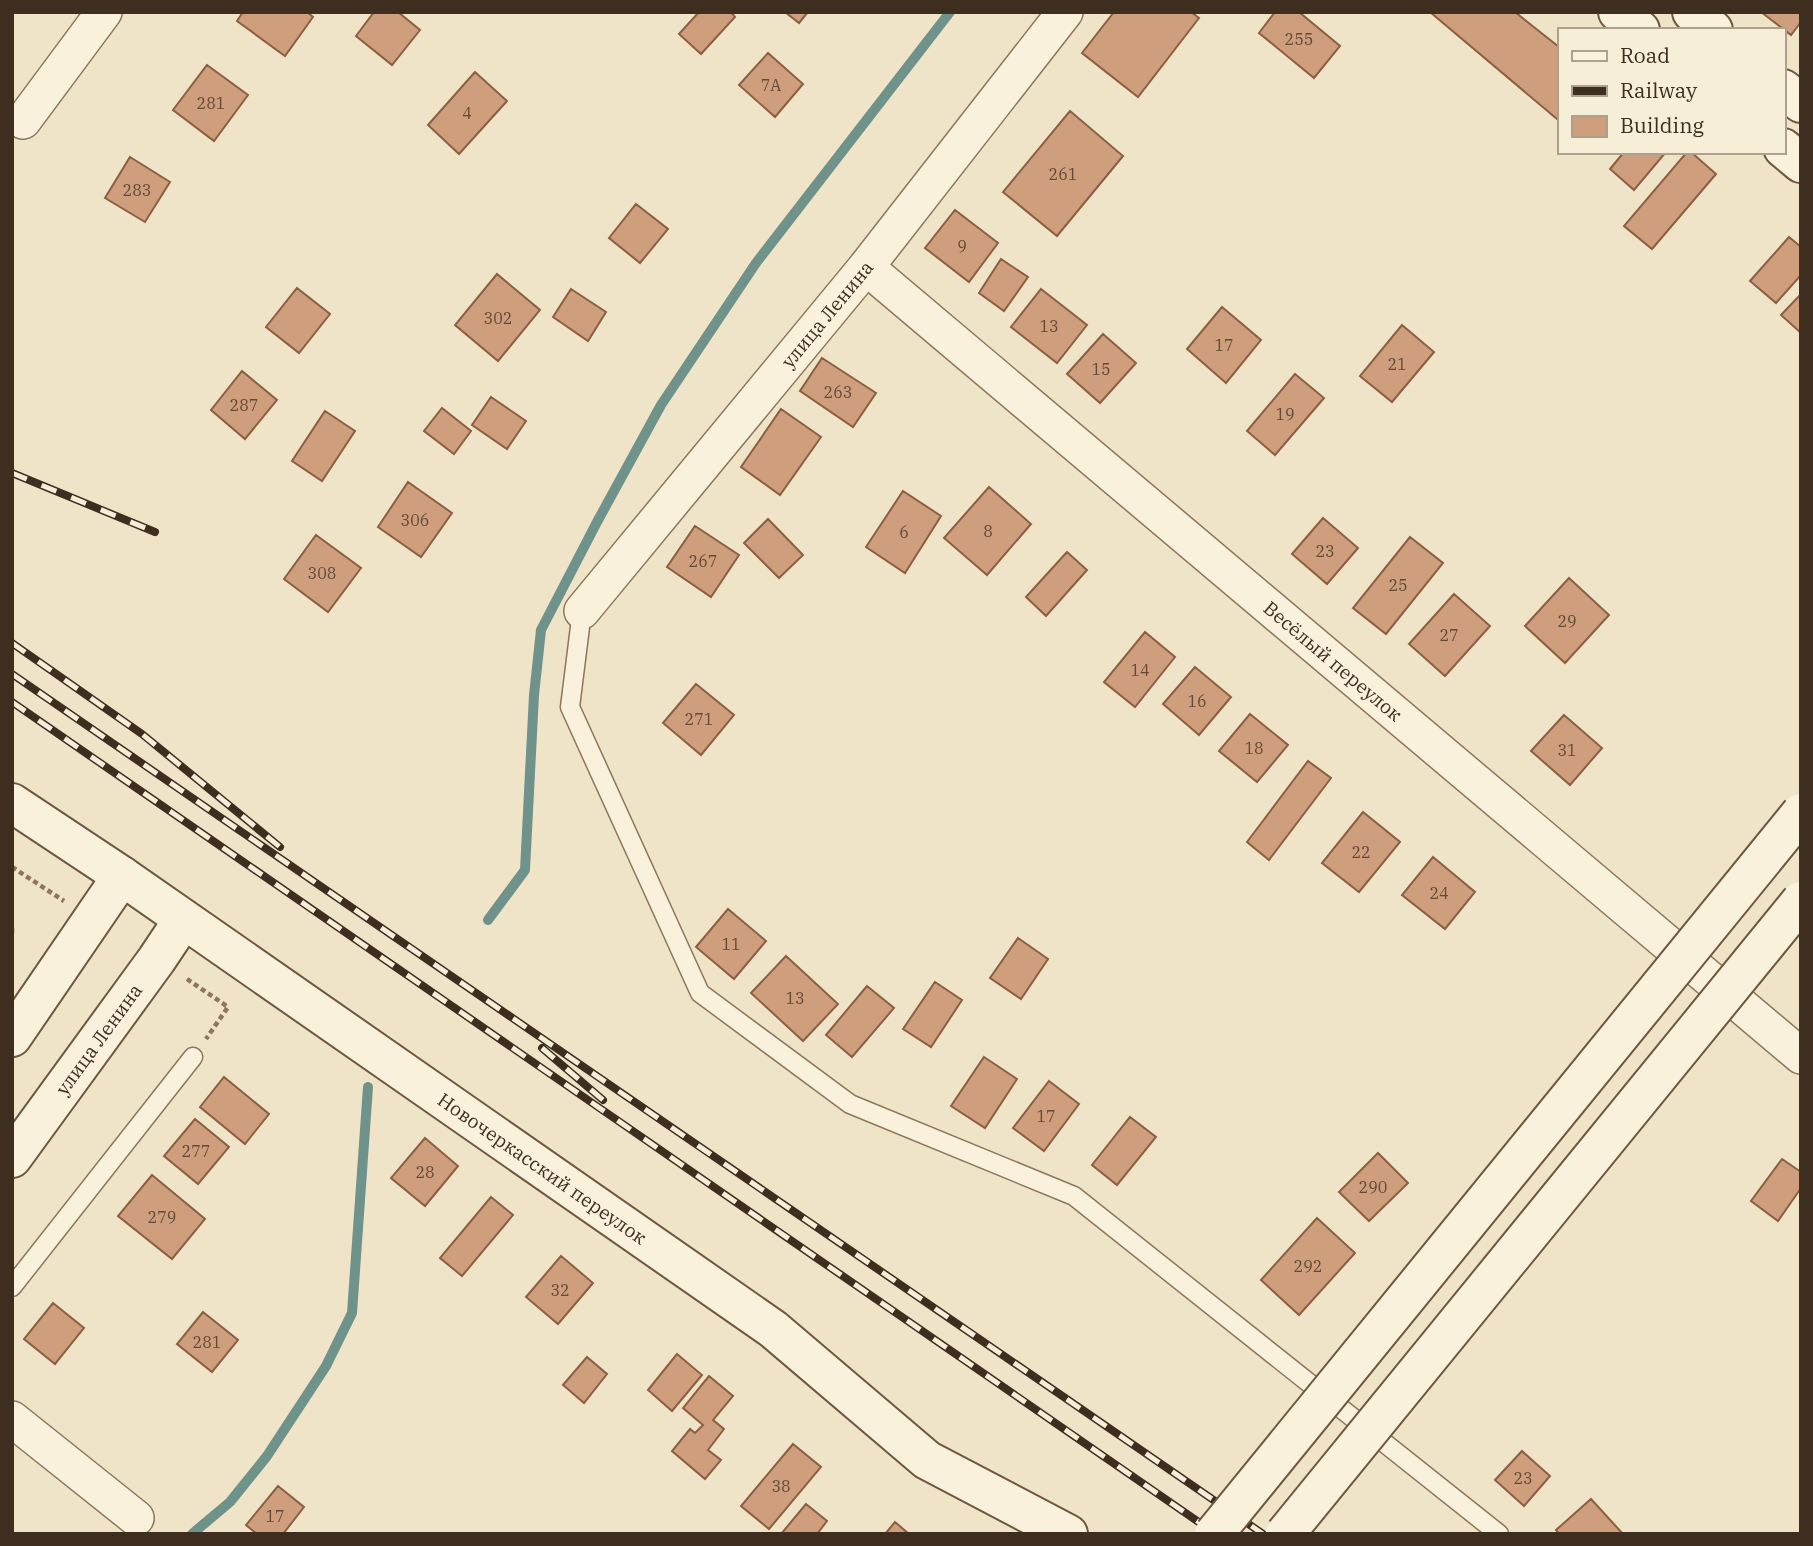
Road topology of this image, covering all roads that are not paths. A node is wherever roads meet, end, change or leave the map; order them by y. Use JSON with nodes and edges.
{"nodes":[{"id":1,"x":104,"y":12,"type":"edge"},
{"id":2,"x":1065,"y":12,"type":"edge"},
{"id":3,"x":1618,"y":12,"type":"edge"},
{"id":4,"x":1692,"y":12,"type":"edge"},
{"id":5,"x":1638,"y":28,"type":"edge"},
{"id":6,"x":1711,"y":28,"type":"edge"},
{"id":7,"x":1785,"y":91,"type":"edge"},
{"id":8,"x":1801,"y":103,"type":"edge"},
{"id":9,"x":23,"y":121,"type":"dead end"},
{"id":10,"x":1785,"y":150,"type":"edge"},
{"id":11,"x":1801,"y":163,"type":"edge"},
{"id":12,"x":866,"y":267,"type":"junction"},
{"id":13,"x":582,"y":611,"type":"joint"},
{"id":14,"x":12,"y":803,"type":"edge"},
{"id":15,"x":1801,"y":813,"type":"edge"},
{"id":16,"x":122,"y":876,"type":"junction"},
{"id":17,"x":1801,"y":901,"type":"edge"},
{"id":18,"x":183,"y":920,"type":"junction"},
{"id":19,"x":12,"y":1037,"type":"edge"},
{"id":20,"x":1801,"y":1056,"type":"edge"},
{"id":21,"x":193,"y":1058,"type":"dead end"},
{"id":22,"x":12,"y":1158,"type":"edge"},
{"id":23,"x":12,"y":1287,"type":"edge"},
{"id":24,"x":12,"y":1419,"type":"edge"},
{"id":25,"x":136,"y":1518,"type":"dead end"},
{"id":26,"x":1068,"y":1534,"type":"edge"},
{"id":27,"x":1213,"y":1534,"type":"edge"},
{"id":28,"x":1285,"y":1534,"type":"edge"},
{"id":29,"x":1499,"y":1534,"type":"edge"}],
"edges":[{"from":1,"to":9,"type":"street"},
{"from":2,"to":12,"type":"street","name":"улица Ленина"},
{"from":3,"to":5,"type":"main road"},
{"from":4,"to":6,"type":"main road"},
{"from":7,"to":8,"type":"main road"},
{"from":10,"to":11,"type":"main road"},
{"from":12,"to":13,"type":"street","name":"улица Ленина"},
{"from":12,"to":20,"type":"street","name":"Весёлый переулок"},
{"from":13,"to":29,"type":"lane"},
{"from":14,"to":16,"type":"main road","name":"Новочеркасский переулок"},
{"from":15,"to":27,"type":"main road","bridge":true},
{"from":16,"to":18,"type":"main road","name":"Новочеркасский переулок"},
{"from":16,"to":19,"type":"main road"},
{"from":17,"to":28,"type":"main road","bridge":true},
{"from":18,"to":22,"type":"main road","name":"улица Ленина"},
{"from":18,"to":26,"type":"main road","name":"Новочеркасский переулок"},
{"from":21,"to":23,"type":"lane"},
{"from":24,"to":25,"type":"street"}]}
